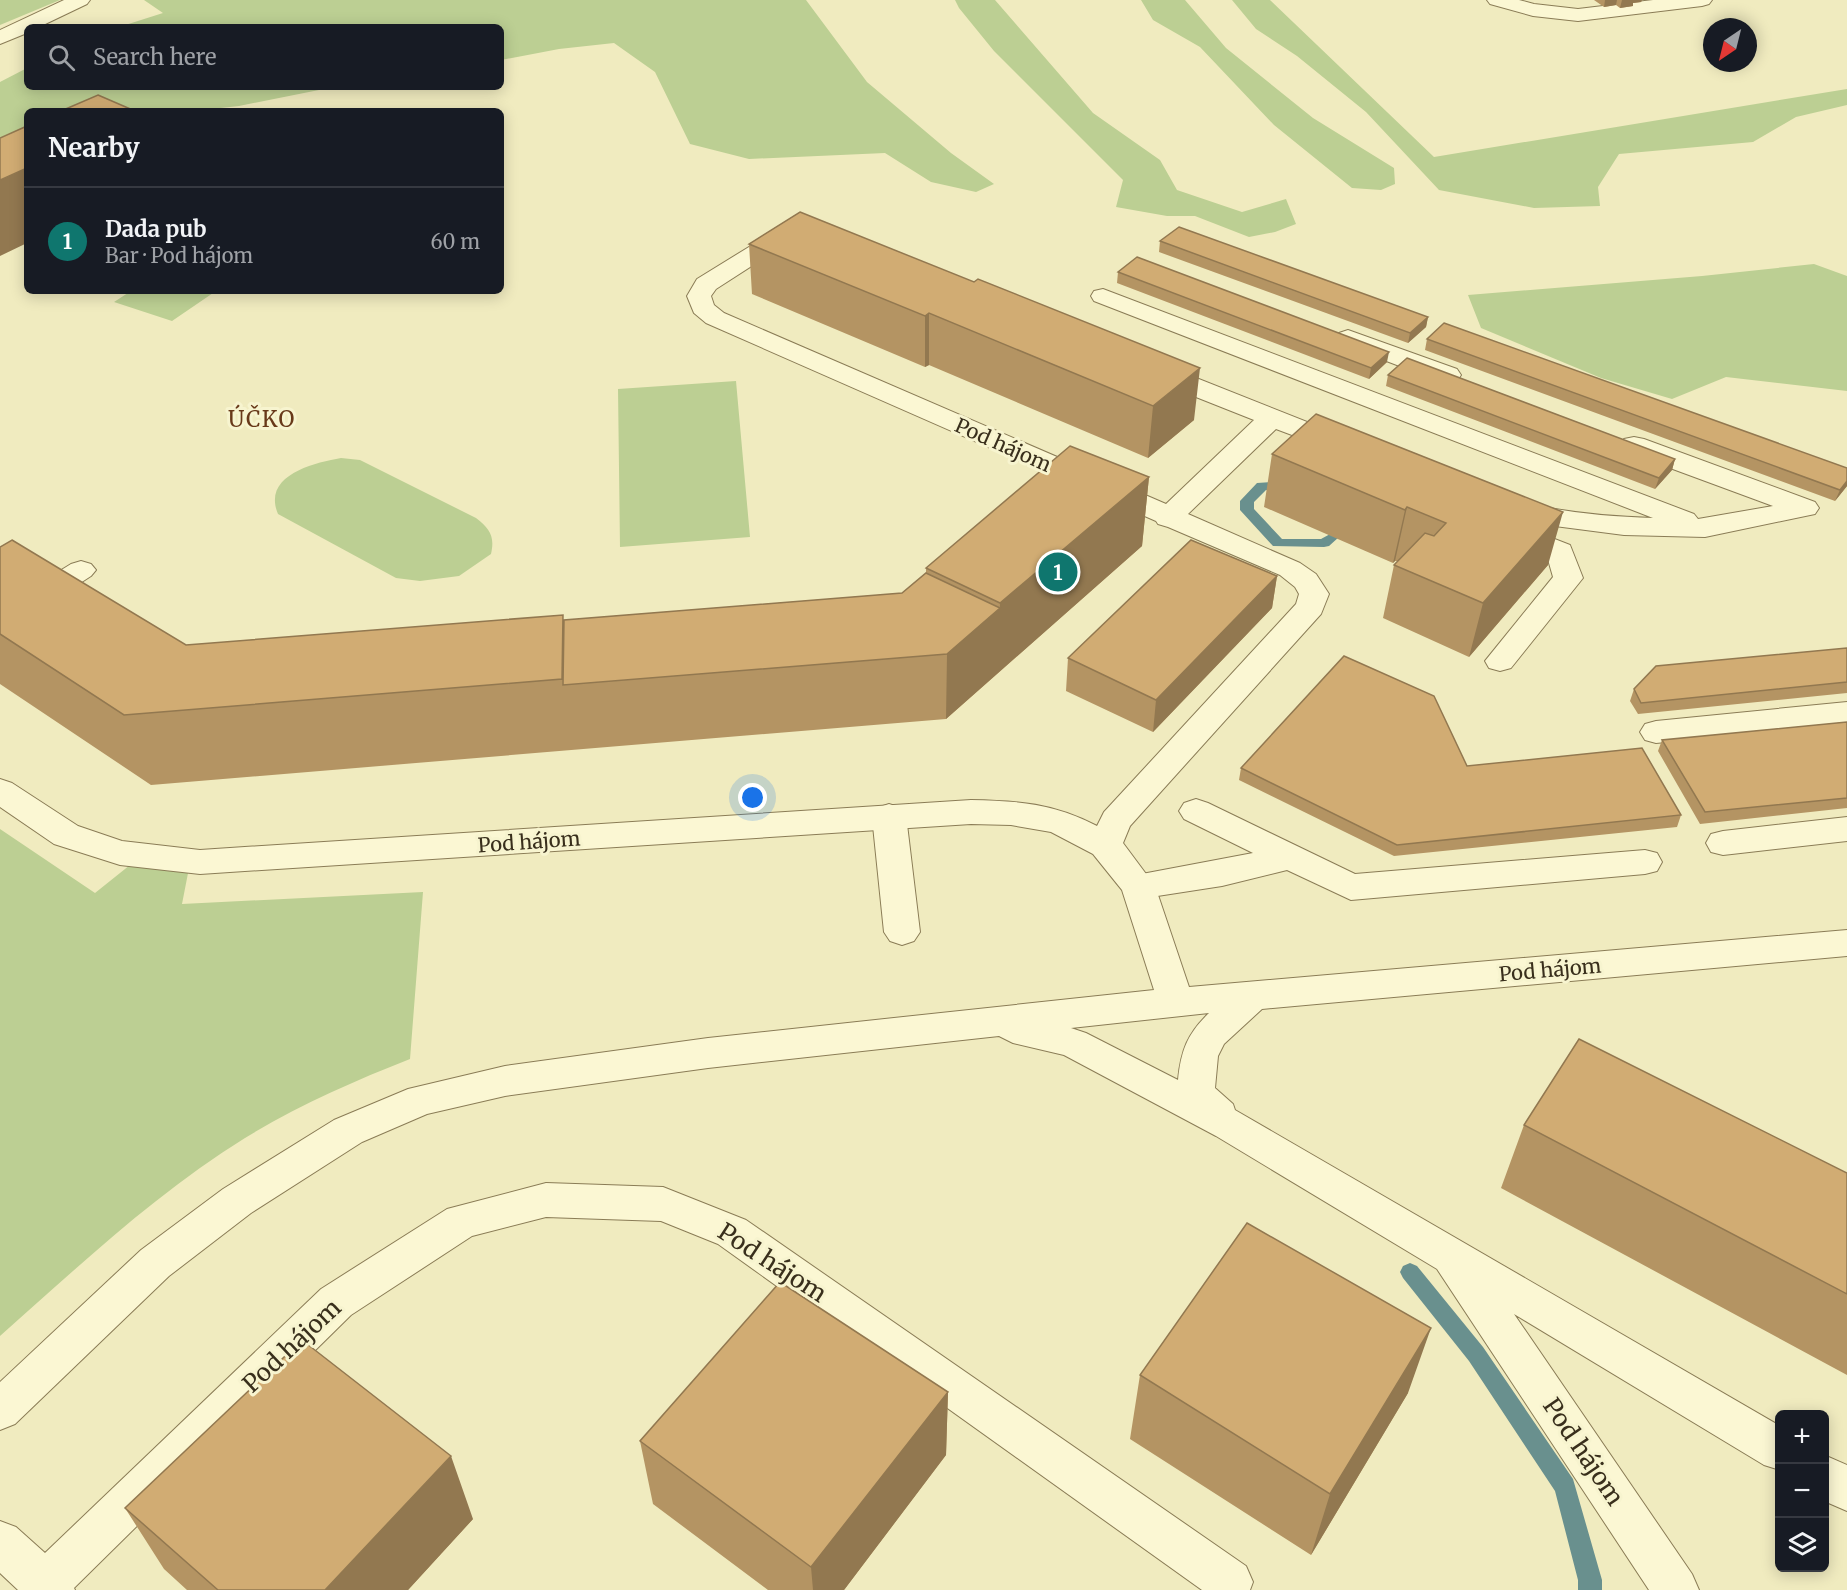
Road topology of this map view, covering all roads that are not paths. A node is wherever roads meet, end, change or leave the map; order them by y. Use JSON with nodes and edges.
{"nodes":[{"id":1,"x":80,"y":0,"type":"edge"},
{"id":2,"x":1497,"y":0,"type":"edge"},
{"id":3,"x":1702,"y":0,"type":"edge"},
{"id":4,"x":29,"y":24,"type":"edge"},
{"id":5,"x":24,"y":27,"type":"edge"},
{"id":6,"x":0,"y":38,"type":"edge"},
{"id":7,"x":814,"y":239,"type":"edge"},
{"id":8,"x":1103,"y":296,"type":"dead end"},
{"id":9,"x":1325,"y":329,"type":"edge"},
{"id":10,"x":1130,"y":361,"type":"edge"},
{"id":11,"x":1468,"y":383,"type":"edge"},
{"id":12,"x":1272,"y":418,"type":"junction"},
{"id":13,"x":1614,"y":437,"type":"edge"},
{"id":14,"x":1368,"y":456,"type":"edge"},
{"id":15,"x":1168,"y":518,"type":"junction"},
{"id":16,"x":1705,"y":528,"type":"junction"},
{"id":17,"x":81,"y":570,"type":"dead end"},
{"id":18,"x":0,"y":621,"type":"edge"},
{"id":19,"x":1500,"y":661,"type":"dead end"},
{"id":20,"x":1847,"y":713,"type":"edge"},
{"id":21,"x":1656,"y":732,"type":"dead end"},
{"id":22,"x":0,"y":791,"type":"edge"},
{"id":23,"x":1196,"y":811,"type":"dead end"},
{"id":24,"x":889,"y":816,"type":"junction"},
{"id":25,"x":1847,"y":829,"type":"edge"},
{"id":26,"x":1723,"y":843,"type":"dead end"},
{"id":27,"x":1105,"y":845,"type":"junction"},
{"id":28,"x":1291,"y":857,"type":"junction"},
{"id":29,"x":1645,"y":862,"type":"dead end"},
{"id":30,"x":1138,"y":886,"type":"junction"},
{"id":31,"x":902,"y":932,"type":"dead end"},
{"id":32,"x":1847,"y":943,"type":"edge"},
{"id":33,"x":1253,"y":995,"type":"junction"},
{"id":34,"x":1176,"y":1002,"type":"junction"},
{"id":35,"x":994,"y":1023,"type":"junction"},
{"id":36,"x":1230,"y":1125,"type":"junction"},
{"id":37,"x":1449,"y":1255,"type":"junction"},
{"id":38,"x":0,"y":1410,"type":"edge"},
{"id":39,"x":1775,"y":1448,"type":"edge"},
{"id":40,"x":1829,"y":1479,"type":"edge"},
{"id":41,"x":1847,"y":1490,"type":"edge"},
{"id":42,"x":0,"y":1543,"type":"edge"},
{"id":43,"x":1230,"y":1581,"type":"dead end"},
{"id":44,"x":49,"y":1587,"type":"edge"},
{"id":45,"x":1676,"y":1590,"type":"edge"}],
"edges":[{"from":1,"to":4,"type":"street"},
{"from":2,"to":3,"type":"street"},
{"from":5,"to":6,"type":"street"},
{"from":7,"to":15,"type":"street","name":"Pod hájom"},
{"from":8,"to":16,"type":"street"},
{"from":9,"to":11,"type":"street"},
{"from":10,"to":12,"type":"street"},
{"from":12,"to":14,"type":"street"},
{"from":12,"to":15,"type":"street"},
{"from":13,"to":16,"type":"street"},
{"from":15,"to":27,"type":"street","name":"Pod hájom"},
{"from":16,"to":19,"type":"street"},
{"from":17,"to":18,"type":"street"},
{"from":20,"to":21,"type":"street"},
{"from":22,"to":24,"type":"street","name":"Pod hájom"},
{"from":23,"to":28,"type":"street"},
{"from":24,"to":27,"type":"street","name":"Pod hájom"},
{"from":24,"to":31,"type":"street"},
{"from":25,"to":26,"type":"street"},
{"from":27,"to":30,"type":"street","name":"Pod hájom"},
{"from":28,"to":29,"type":"street"},
{"from":28,"to":30,"type":"street"},
{"from":30,"to":34,"type":"street","name":"Pod hájom"},
{"from":32,"to":33,"type":"street","name":"Pod hájom"},
{"from":33,"to":34,"type":"street","name":"Pod hájom"},
{"from":33,"to":36,"type":"street","name":"Pod hájom"},
{"from":34,"to":35,"type":"street","name":"Pod hájom"},
{"from":35,"to":36,"type":"street","name":"Pod hájom"},
{"from":35,"to":38,"type":"street","name":"Pod hájom"},
{"from":36,"to":37,"type":"street","name":"Pod hájom"},
{"from":37,"to":39,"type":"street","name":"Pod hájom"},
{"from":37,"to":45,"type":"street","name":"Pod hájom"},
{"from":40,"to":41,"type":"street"},
{"from":42,"to":44,"type":"street","name":"Pod hájom"},
{"from":43,"to":44,"type":"street","name":"Pod hájom"}]}
